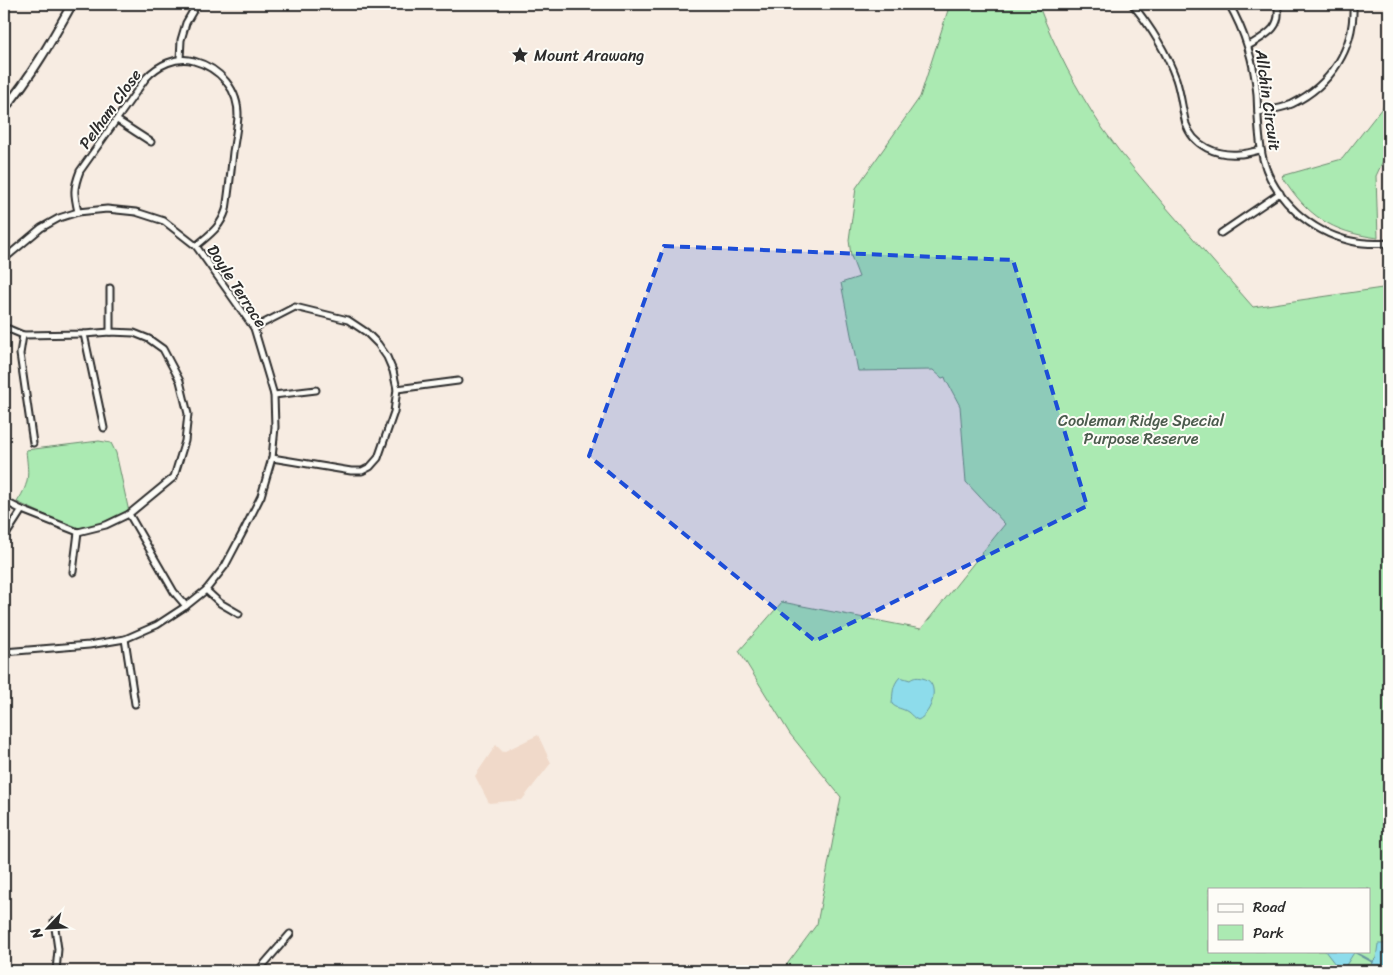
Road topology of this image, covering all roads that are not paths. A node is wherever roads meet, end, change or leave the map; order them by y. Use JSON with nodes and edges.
{"nodes":[{"id":1,"x":72,"y":4,"type":"edge"},
{"id":2,"x":197,"y":4,"type":"edge"},
{"id":3,"x":1132,"y":4,"type":"edge"},
{"id":4,"x":1229,"y":4,"type":"edge"},
{"id":5,"x":1277,"y":4,"type":"edge"},
{"id":6,"x":1352,"y":4,"type":"edge"},
{"id":7,"x":1248,"y":46,"type":"junction"},
{"id":8,"x":180,"y":59,"type":"junction"},
{"id":9,"x":4,"y":109,"type":"edge"},
{"id":10,"x":1258,"y":112,"type":"junction"},
{"id":11,"x":117,"y":120,"type":"junction"},
{"id":12,"x":151,"y":142,"type":"dead end"},
{"id":13,"x":1261,"y":150,"type":"junction"},
{"id":14,"x":1280,"y":193,"type":"junction"},
{"id":15,"x":78,"y":212,"type":"junction"},
{"id":16,"x":1221,"y":233,"type":"dead end"},
{"id":17,"x":1389,"y":243,"type":"edge"},
{"id":18,"x":196,"y":246,"type":"junction"},
{"id":19,"x":4,"y":259,"type":"edge"},
{"id":20,"x":110,"y":288,"type":"dead end"},
{"id":21,"x":4,"y":327,"type":"edge"},
{"id":22,"x":254,"y":328,"type":"junction"},
{"id":23,"x":110,"y":332,"type":"junction"},
{"id":24,"x":84,"y":334,"type":"junction"},
{"id":25,"x":23,"y":335,"type":"junction"},
{"id":26,"x":458,"y":381,"type":"dead end"},
{"id":27,"x":396,"y":389,"type":"junction"},
{"id":28,"x":316,"y":390,"type":"dead end"},
{"id":29,"x":274,"y":395,"type":"junction"},
{"id":30,"x":104,"y":428,"type":"dead end"},
{"id":31,"x":33,"y":443,"type":"dead end"},
{"id":32,"x":272,"y":458,"type":"junction"},
{"id":33,"x":4,"y":501,"type":"edge"},
{"id":34,"x":22,"y":510,"type":"junction"},
{"id":35,"x":129,"y":514,"type":"junction"},
{"id":36,"x":78,"y":532,"type":"junction"},
{"id":37,"x":4,"y":538,"type":"edge"},
{"id":38,"x":73,"y":572,"type":"dead end"},
{"id":39,"x":206,"y":590,"type":"junction"},
{"id":40,"x":186,"y":606,"type":"junction"},
{"id":41,"x":239,"y":614,"type":"dead end"},
{"id":42,"x":125,"y":639,"type":"junction"},
{"id":43,"x":4,"y":652,"type":"edge"},
{"id":44,"x":135,"y":704,"type":"dead end"},
{"id":45,"x":54,"y":921,"type":"dead end"},
{"id":46,"x":290,"y":934,"type":"dead end"},
{"id":47,"x":56,"y":971,"type":"edge"},
{"id":48,"x":258,"y":971,"type":"edge"}],
"edges":[{"from":1,"to":9,"type":"main road"},
{"from":2,"to":8,"type":"street"},
{"from":3,"to":13,"type":"street"},
{"from":4,"to":7,"type":"street","name":"Allchin Circuit"},
{"from":5,"to":7,"type":"street"},
{"from":6,"to":10,"type":"street"},
{"from":7,"to":10,"type":"street","name":"Allchin Circuit"},
{"from":8,"to":11,"type":"street","name":"Pelham Close"},
{"from":8,"to":18,"type":"street"},
{"from":10,"to":13,"type":"street","name":"Allchin Circuit"},
{"from":11,"to":12,"type":"street"},
{"from":11,"to":15,"type":"street","name":"Pelham Close"},
{"from":13,"to":14,"type":"street","name":"Allchin Circuit"},
{"from":14,"to":16,"type":"street"},
{"from":14,"to":17,"type":"street","name":"Allchin Circuit"},
{"from":15,"to":18,"type":"street","name":"Doyle Terrace"},
{"from":15,"to":19,"type":"street","name":"Doyle Terrace"},
{"from":18,"to":22,"type":"street","name":"Doyle Terrace"},
{"from":20,"to":23,"type":"street"},
{"from":21,"to":25,"type":"street"},
{"from":22,"to":27,"type":"street"},
{"from":22,"to":29,"type":"street","name":"Doyle Terrace"},
{"from":23,"to":24,"type":"street"},
{"from":23,"to":35,"type":"street"},
{"from":24,"to":25,"type":"street"},
{"from":24,"to":30,"type":"street"},
{"from":25,"to":31,"type":"street"},
{"from":26,"to":27,"type":"street"},
{"from":27,"to":32,"type":"street"},
{"from":28,"to":29,"type":"street"},
{"from":29,"to":32,"type":"street","name":"Doyle Terrace"},
{"from":32,"to":39,"type":"street","name":"Doyle Terrace"},
{"from":33,"to":34,"type":"street"},
{"from":34,"to":36,"type":"street"},
{"from":34,"to":37,"type":"street"},
{"from":35,"to":36,"type":"street"},
{"from":35,"to":40,"type":"street"},
{"from":36,"to":38,"type":"street"},
{"from":39,"to":40,"type":"street","name":"Doyle Terrace"},
{"from":39,"to":41,"type":"street"},
{"from":40,"to":42,"type":"street","name":"Doyle Terrace"},
{"from":42,"to":43,"type":"street","name":"Doyle Terrace"},
{"from":42,"to":44,"type":"street"},
{"from":45,"to":47,"type":"street"},
{"from":46,"to":48,"type":"street"}]}
